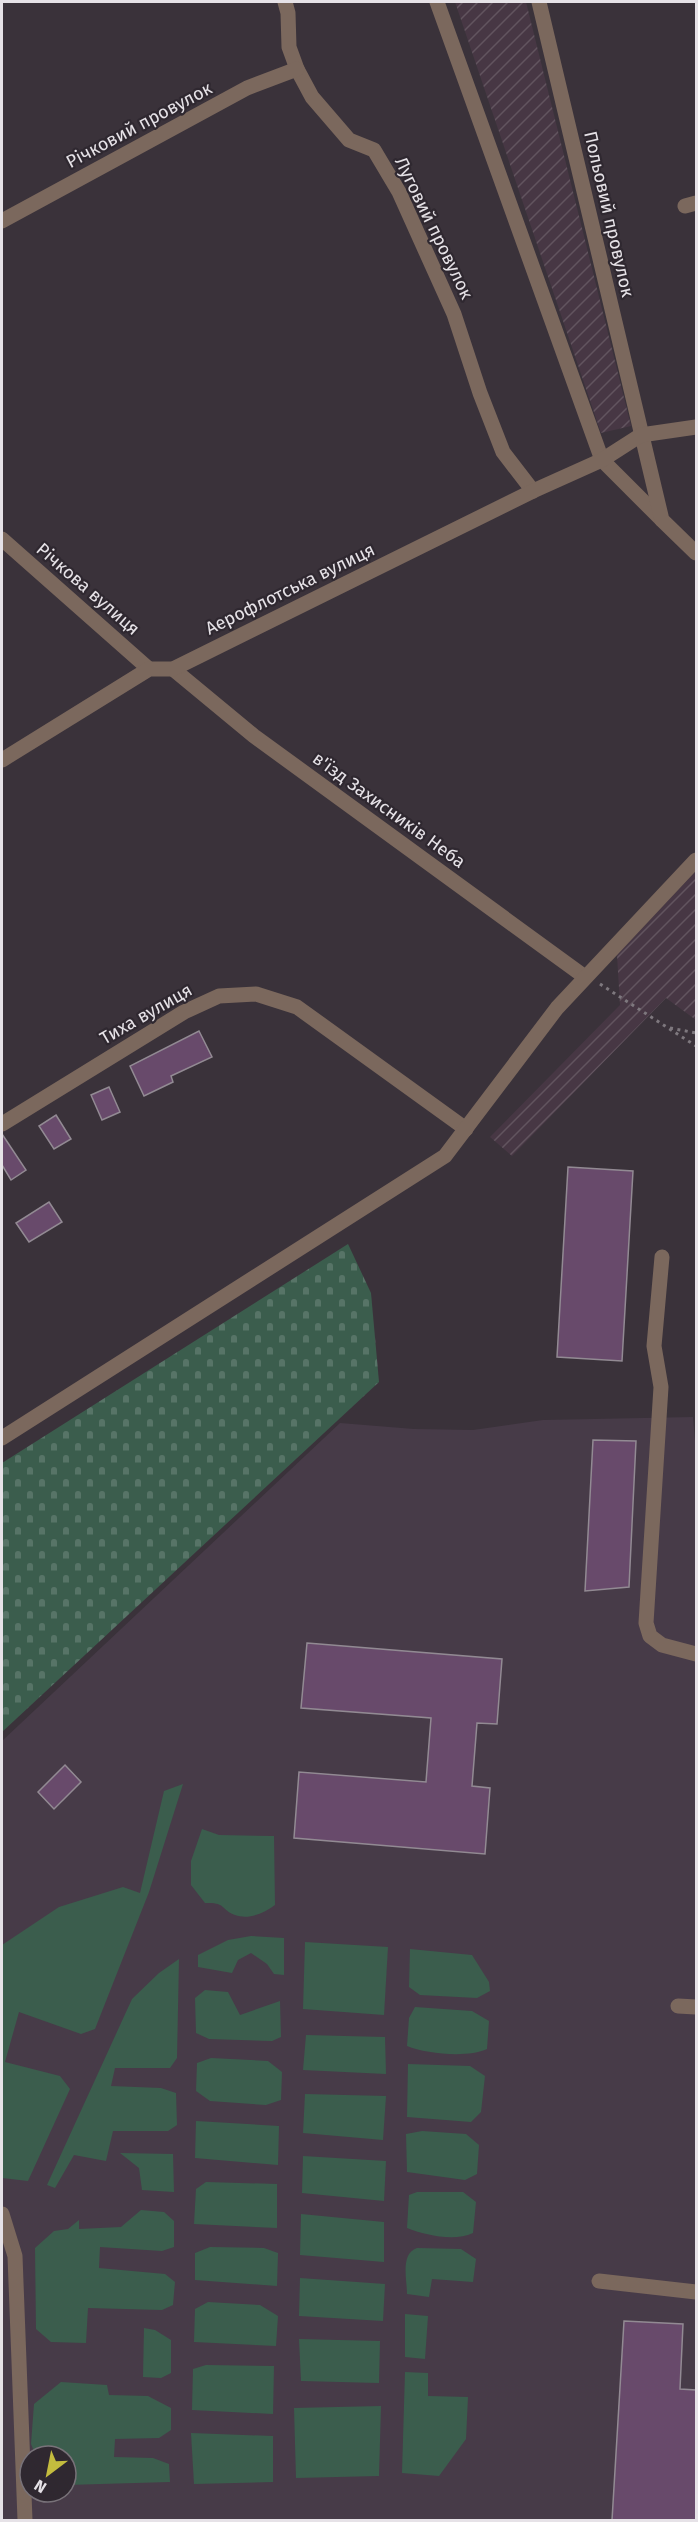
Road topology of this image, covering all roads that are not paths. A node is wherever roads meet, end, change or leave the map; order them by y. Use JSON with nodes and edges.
{"nodes":[{"id":1,"x":285,"y":2,"type":"edge"},
{"id":2,"x":437,"y":2,"type":"edge"},
{"id":3,"x":539,"y":2,"type":"edge"},
{"id":4,"x":297,"y":69,"type":"junction"},
{"id":5,"x":2,"y":221,"type":"edge"},
{"id":6,"x":696,"y":427,"type":"edge"},
{"id":7,"x":641,"y":435,"type":"junction"},
{"id":8,"x":602,"y":460,"type":"junction"},
{"id":9,"x":532,"y":490,"type":"junction"},
{"id":10,"x":662,"y":520,"type":"junction"},
{"id":11,"x":2,"y":539,"type":"edge"},
{"id":12,"x":696,"y":554,"type":"edge"},
{"id":13,"x":149,"y":669,"type":"junction"},
{"id":14,"x":173,"y":669,"type":"junction"},
{"id":15,"x":2,"y":760,"type":"edge"},
{"id":16,"x":696,"y":860,"type":"edge"},
{"id":17,"x":585,"y":977,"type":"junction"},
{"id":18,"x":2,"y":1124,"type":"edge"},
{"id":19,"x":466,"y":1129,"type":"junction"},
{"id":20,"x":662,"y":1257,"type":"dead end"},
{"id":21,"x":2,"y":1438,"type":"edge"},
{"id":22,"x":696,"y":1654,"type":"edge"},
{"id":23,"x":678,"y":2006,"type":"dead end"},
{"id":24,"x":696,"y":2007,"type":"edge"},
{"id":25,"x":2,"y":2214,"type":"edge"},
{"id":26,"x":599,"y":2281,"type":"dead end"},
{"id":27,"x":696,"y":2292,"type":"edge"},
{"id":28,"x":25,"y":2520,"type":"edge"}],
"edges":[{"from":1,"to":4,"type":"street","name":"Луговий провулок"},
{"from":2,"to":8,"type":"street"},
{"from":3,"to":7,"type":"street","name":"Польовий провулок"},
{"from":4,"to":5,"type":"street","name":"Річковий провулок"},
{"from":4,"to":9,"type":"street","name":"Луговий провулок"},
{"from":6,"to":7,"type":"street"},
{"from":7,"to":8,"type":"street","name":"Аерофлотська вулиця"},
{"from":7,"to":10,"type":"street","name":"Польовий провулок"},
{"from":8,"to":9,"type":"street","name":"Аерофлотська вулиця"},
{"from":8,"to":10,"type":"street"},
{"from":9,"to":14,"type":"street","name":"Аерофлотська вулиця"},
{"from":10,"to":12,"type":"street"},
{"from":11,"to":13,"type":"street","name":"Річкова вулиця"},
{"from":13,"to":14,"type":"street","name":"Аерофлотська вулиця"},
{"from":13,"to":15,"type":"street"},
{"from":14,"to":17,"type":"street","name":"в'їзд Захисників Неба"},
{"from":16,"to":17,"type":"street"},
{"from":17,"to":19,"type":"street"},
{"from":18,"to":19,"type":"street","name":"Тиха вулиця"},
{"from":19,"to":21,"type":"street"},
{"from":20,"to":22,"type":"street"},
{"from":23,"to":24,"type":"street"},
{"from":25,"to":28,"type":"street"},
{"from":26,"to":27,"type":"street"}]}
